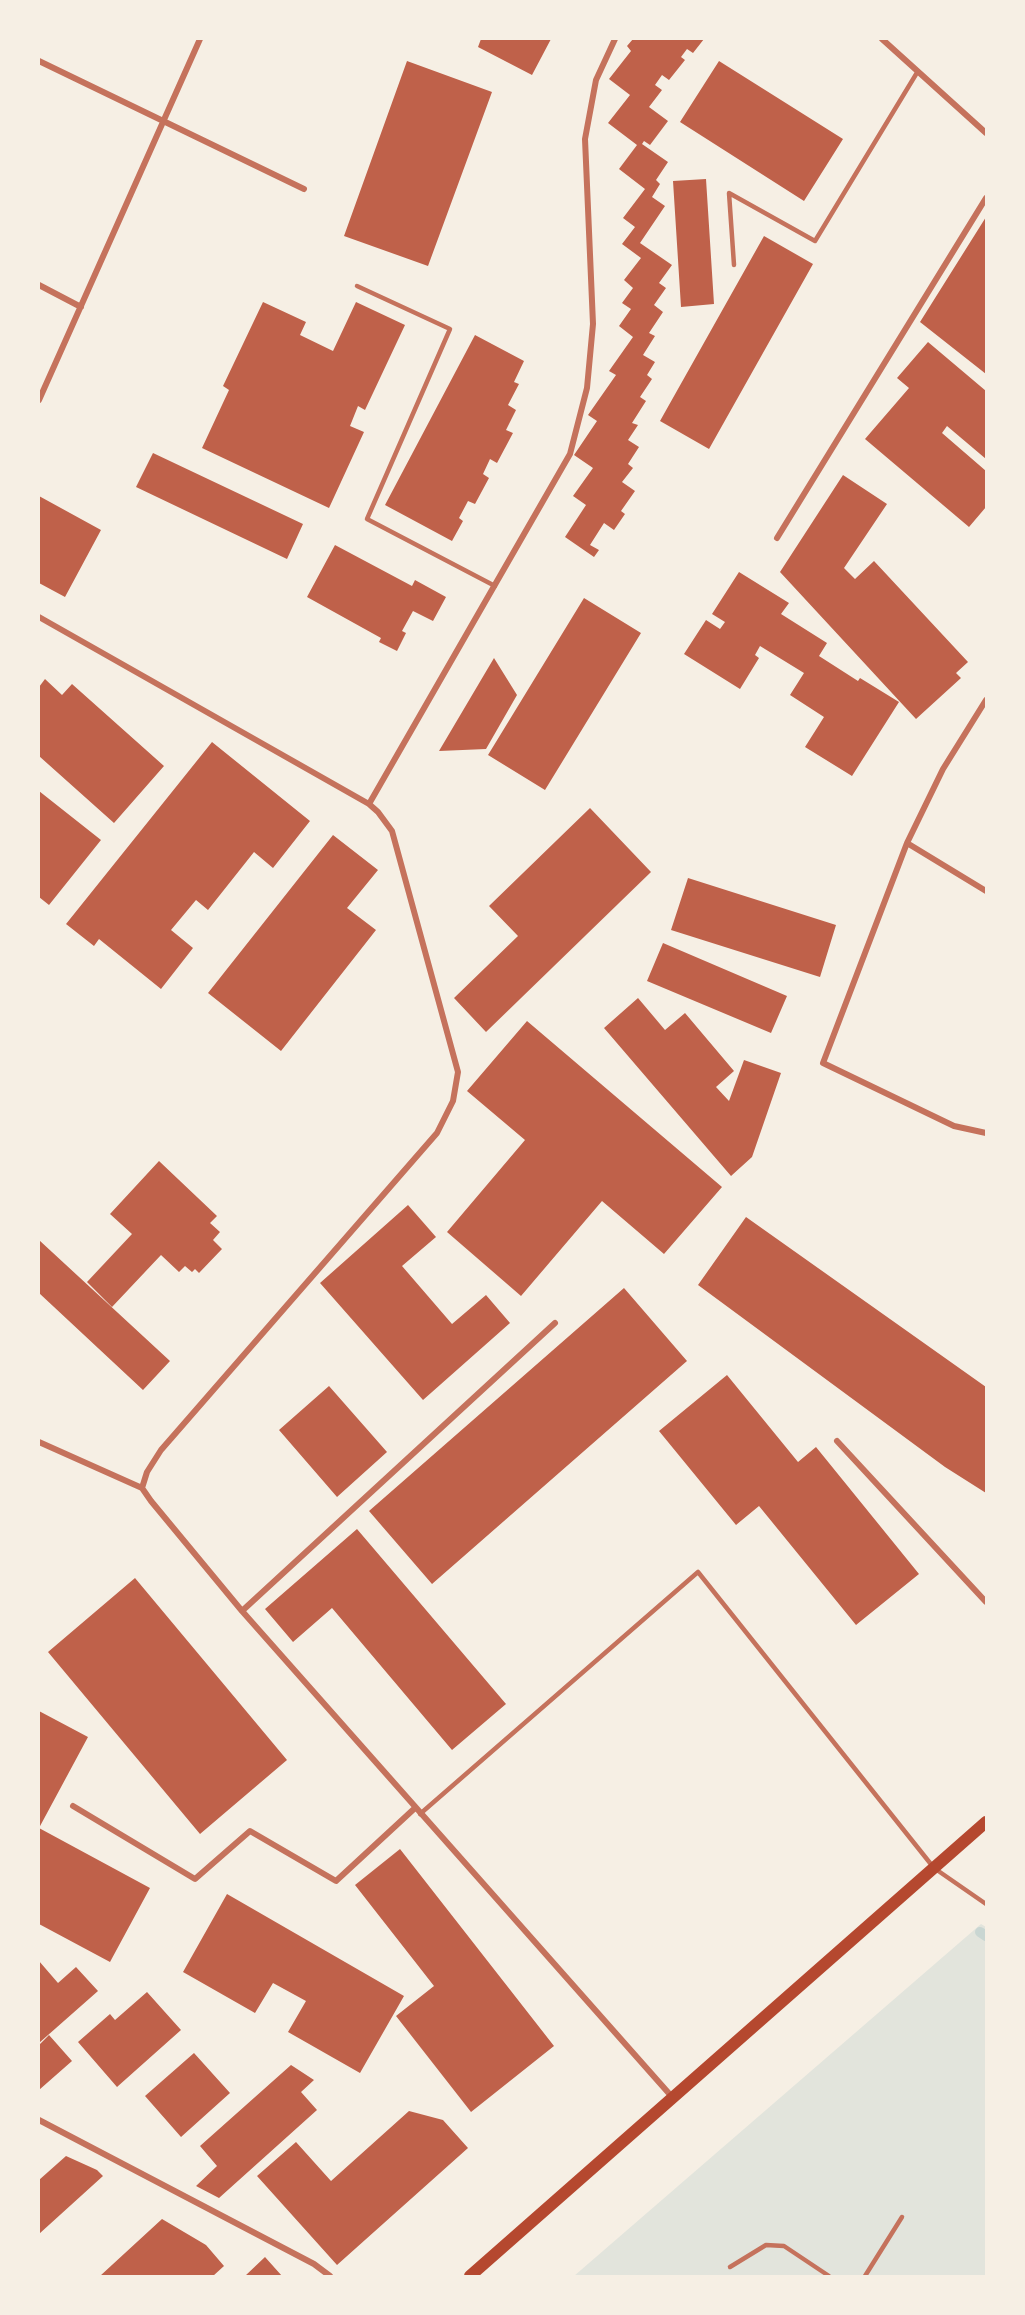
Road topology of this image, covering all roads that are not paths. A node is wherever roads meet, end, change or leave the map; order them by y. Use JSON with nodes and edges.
{"nodes":[{"id":1,"x":200,"y":39,"type":"edge"},
{"id":2,"x":615,"y":39,"type":"edge"},
{"id":3,"x":882,"y":39,"type":"edge"},
{"id":4,"x":39,"y":61,"type":"edge"},
{"id":5,"x":918,"y":71,"type":"junction"},
{"id":6,"x":163,"y":121,"type":"junction"},
{"id":7,"x":986,"y":133,"type":"edge"},
{"id":8,"x":304,"y":189,"type":"dead end"},
{"id":9,"x":986,"y":198,"type":"edge"},
{"id":10,"x":734,"y":265,"type":"dead end"},
{"id":11,"x":39,"y":285,"type":"edge"},
{"id":12,"x":357,"y":286,"type":"dead end"},
{"id":13,"x":81,"y":307,"type":"junction"},
{"id":14,"x":39,"y":400,"type":"edge"},
{"id":15,"x":777,"y":538,"type":"dead end"},
{"id":16,"x":495,"y":586,"type":"junction"},
{"id":17,"x":39,"y":617,"type":"edge"},
{"id":18,"x":986,"y":700,"type":"edge"},
{"id":19,"x":369,"y":804,"type":"junction"},
{"id":20,"x":907,"y":843,"type":"junction"},
{"id":21,"x":986,"y":891,"type":"edge"},
{"id":22,"x":986,"y":1133,"type":"edge"},
{"id":23,"x":555,"y":1323,"type":"dead end"},
{"id":24,"x":837,"y":1441,"type":"dead end"},
{"id":25,"x":39,"y":1442,"type":"edge"},
{"id":26,"x":142,"y":1488,"type":"junction"},
{"id":27,"x":986,"y":1602,"type":"edge"},
{"id":28,"x":242,"y":1611,"type":"junction"},
{"id":29,"x":73,"y":1806,"type":"dead end"},
{"id":30,"x":415,"y":1808,"type":"junction"},
{"id":31,"x":420,"y":1814,"type":"junction"},
{"id":32,"x":986,"y":1822,"type":"edge"},
{"id":33,"x":934,"y":1868,"type":"junction"},
{"id":34,"x":986,"y":1904,"type":"edge"},
{"id":35,"x":673,"y":2098,"type":"junction"},
{"id":36,"x":39,"y":2120,"type":"edge"},
{"id":37,"x":902,"y":2217,"type":"dead end"},
{"id":38,"x":729,"y":2267,"type":"dead end"},
{"id":39,"x":330,"y":2276,"type":"edge"},
{"id":40,"x":470,"y":2276,"type":"edge"},
{"id":41,"x":829,"y":2276,"type":"edge"},
{"id":42,"x":865,"y":2276,"type":"edge"}],
"edges":[{"from":1,"to":6,"type":"street"},
{"from":2,"to":16,"type":"street"},
{"from":3,"to":5,"type":"street"},
{"from":4,"to":6,"type":"street"},
{"from":5,"to":7,"type":"street"},
{"from":5,"to":10,"type":"lane"},
{"from":6,"to":8,"type":"street"},
{"from":6,"to":13,"type":"street"},
{"from":9,"to":15,"type":"street"},
{"from":11,"to":13,"type":"street"},
{"from":12,"to":16,"type":"lane"},
{"from":13,"to":14,"type":"street"},
{"from":16,"to":19,"type":"street"},
{"from":17,"to":19,"type":"street"},
{"from":18,"to":20,"type":"street"},
{"from":19,"to":26,"type":"street"},
{"from":20,"to":21,"type":"street"},
{"from":20,"to":22,"type":"street"},
{"from":23,"to":28,"type":"street"},
{"from":24,"to":27,"type":"street"},
{"from":25,"to":26,"type":"street"},
{"from":26,"to":28,"type":"street"},
{"from":28,"to":30,"type":"street"},
{"from":29,"to":30,"type":"street"},
{"from":30,"to":31,"type":"street"},
{"from":31,"to":33,"type":"lane"},
{"from":31,"to":35,"type":"street"},
{"from":32,"to":33,"type":"main road"},
{"from":33,"to":34,"type":"lane"},
{"from":33,"to":35,"type":"main road"},
{"from":35,"to":40,"type":"main road"},
{"from":36,"to":39,"type":"street"},
{"from":37,"to":42,"type":"lane"},
{"from":38,"to":41,"type":"lane"}]}
